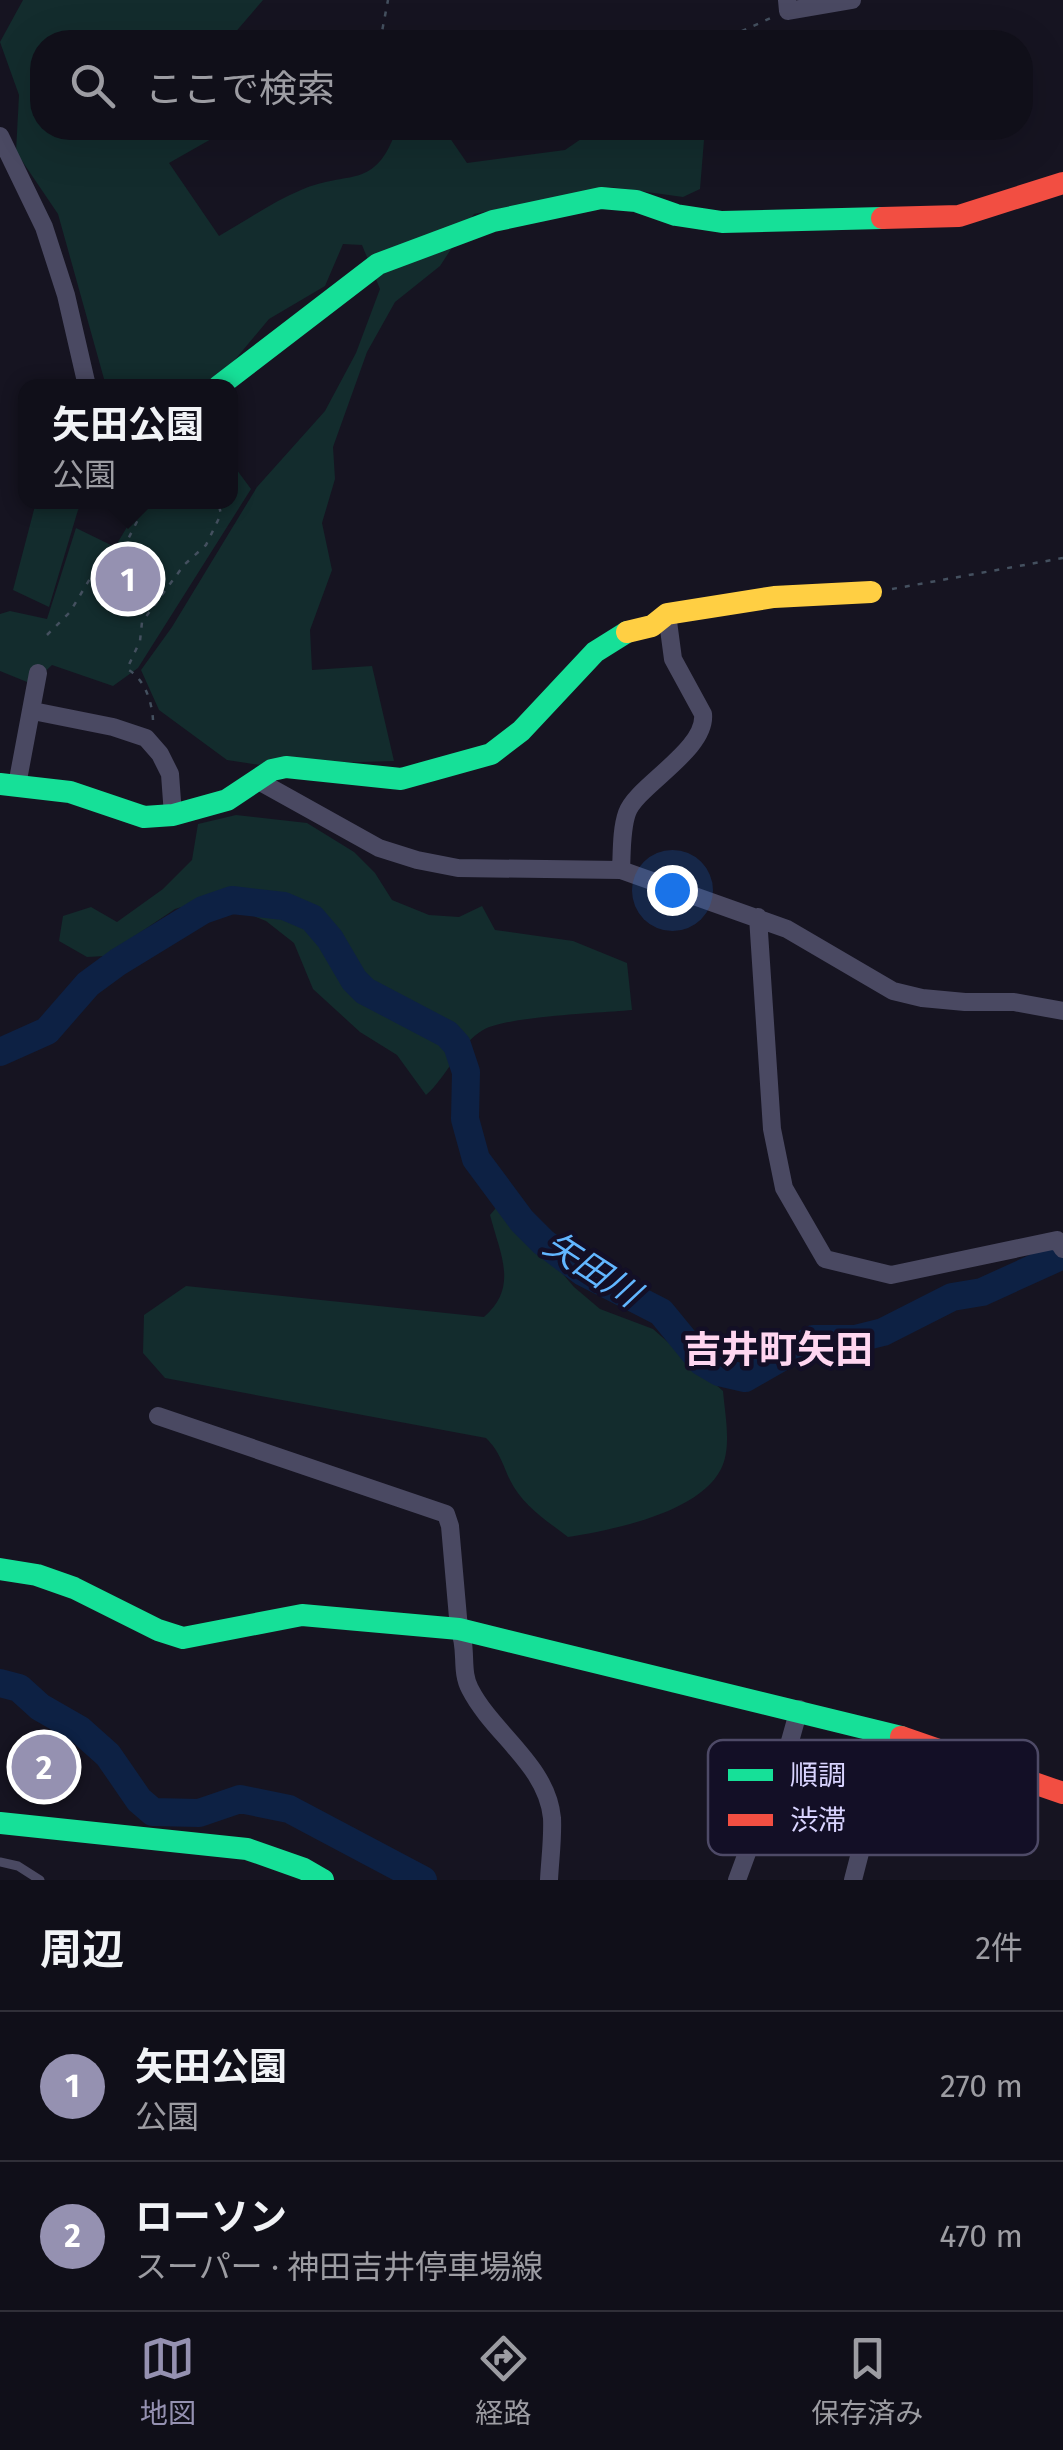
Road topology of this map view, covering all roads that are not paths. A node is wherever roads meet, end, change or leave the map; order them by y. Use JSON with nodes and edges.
{"nodes":[{"id":1,"x":852,"y":0,"type":"edge"},
{"id":2,"x":787,"y":5,"type":"edge"},
{"id":3,"x":0,"y":136,"type":"edge"},
{"id":4,"x":1063,"y":183,"type":"edge"},
{"id":5,"x":85,"y":379,"type":"edge"},
{"id":6,"x":228,"y":379,"type":"edge"},
{"id":7,"x":871,"y":592,"type":"road end"},
{"id":8,"x":667,"y":614,"type":"junction"},
{"id":9,"x":38,"y":673,"type":"dead end"},
{"id":10,"x":33,"y":711,"type":"junction"},
{"id":11,"x":257,"y":780,"type":"junction"},
{"id":12,"x":9,"y":784,"type":"edge"},
{"id":13,"x":173,"y":815,"type":"junction"},
{"id":14,"x":621,"y":870,"type":"junction"},
{"id":15,"x":758,"y":917,"type":"junction"},
{"id":16,"x":1063,"y":1011,"type":"edge"},
{"id":17,"x":1063,"y":1249,"type":"edge"},
{"id":18,"x":158,"y":1416,"type":"dead end"},
{"id":19,"x":0,"y":1569,"type":"edge"},
{"id":20,"x":459,"y":1629,"type":"junction"},
{"id":21,"x":799,"y":1709,"type":"junction"},
{"id":22,"x":891,"y":1732,"type":"junction"},
{"id":23,"x":790,"y":1740,"type":"edge"},
{"id":24,"x":889,"y":1740,"type":"edge"},
{"id":25,"x":914,"y":1740,"type":"edge"},
{"id":26,"x":1038,"y":1784,"type":"edge"},
{"id":27,"x":1063,"y":1793,"type":"edge"},
{"id":28,"x":0,"y":1823,"type":"edge"},
{"id":29,"x":745,"y":1855,"type":"edge"},
{"id":30,"x":859,"y":1855,"type":"edge"},
{"id":31,"x":0,"y":1862,"type":"edge"},
{"id":32,"x":40,"y":1880,"type":"edge"},
{"id":33,"x":323,"y":1880,"type":"edge"},
{"id":34,"x":549,"y":1880,"type":"edge"},
{"id":35,"x":736,"y":1880,"type":"edge"},
{"id":36,"x":853,"y":1880,"type":"edge"}],
"edges":[{"from":1,"to":2,"type":"street"},
{"from":3,"to":5,"type":"street"},
{"from":4,"to":6,"type":"street"},
{"from":7,"to":8,"type":"street"},
{"from":8,"to":11,"type":"street"},
{"from":8,"to":14,"type":"street"},
{"from":9,"to":10,"type":"street"},
{"from":10,"to":12,"type":"street"},
{"from":10,"to":13,"type":"street"},
{"from":11,"to":13,"type":"street"},
{"from":11,"to":14,"type":"street"},
{"from":12,"to":13,"type":"street"},
{"from":14,"to":15,"type":"street"},
{"from":15,"to":16,"type":"street"},
{"from":15,"to":17,"type":"street"},
{"from":18,"to":20,"type":"street"},
{"from":19,"to":20,"type":"street"},
{"from":20,"to":21,"type":"street"},
{"from":20,"to":34,"type":"street"},
{"from":21,"to":22,"type":"street"},
{"from":21,"to":23,"type":"street"},
{"from":22,"to":24,"type":"street"},
{"from":22,"to":25,"type":"street"},
{"from":26,"to":27,"type":"street"},
{"from":28,"to":33,"type":"street"},
{"from":29,"to":35,"type":"street"},
{"from":30,"to":36,"type":"street"},
{"from":31,"to":32,"type":"lane"}]}
